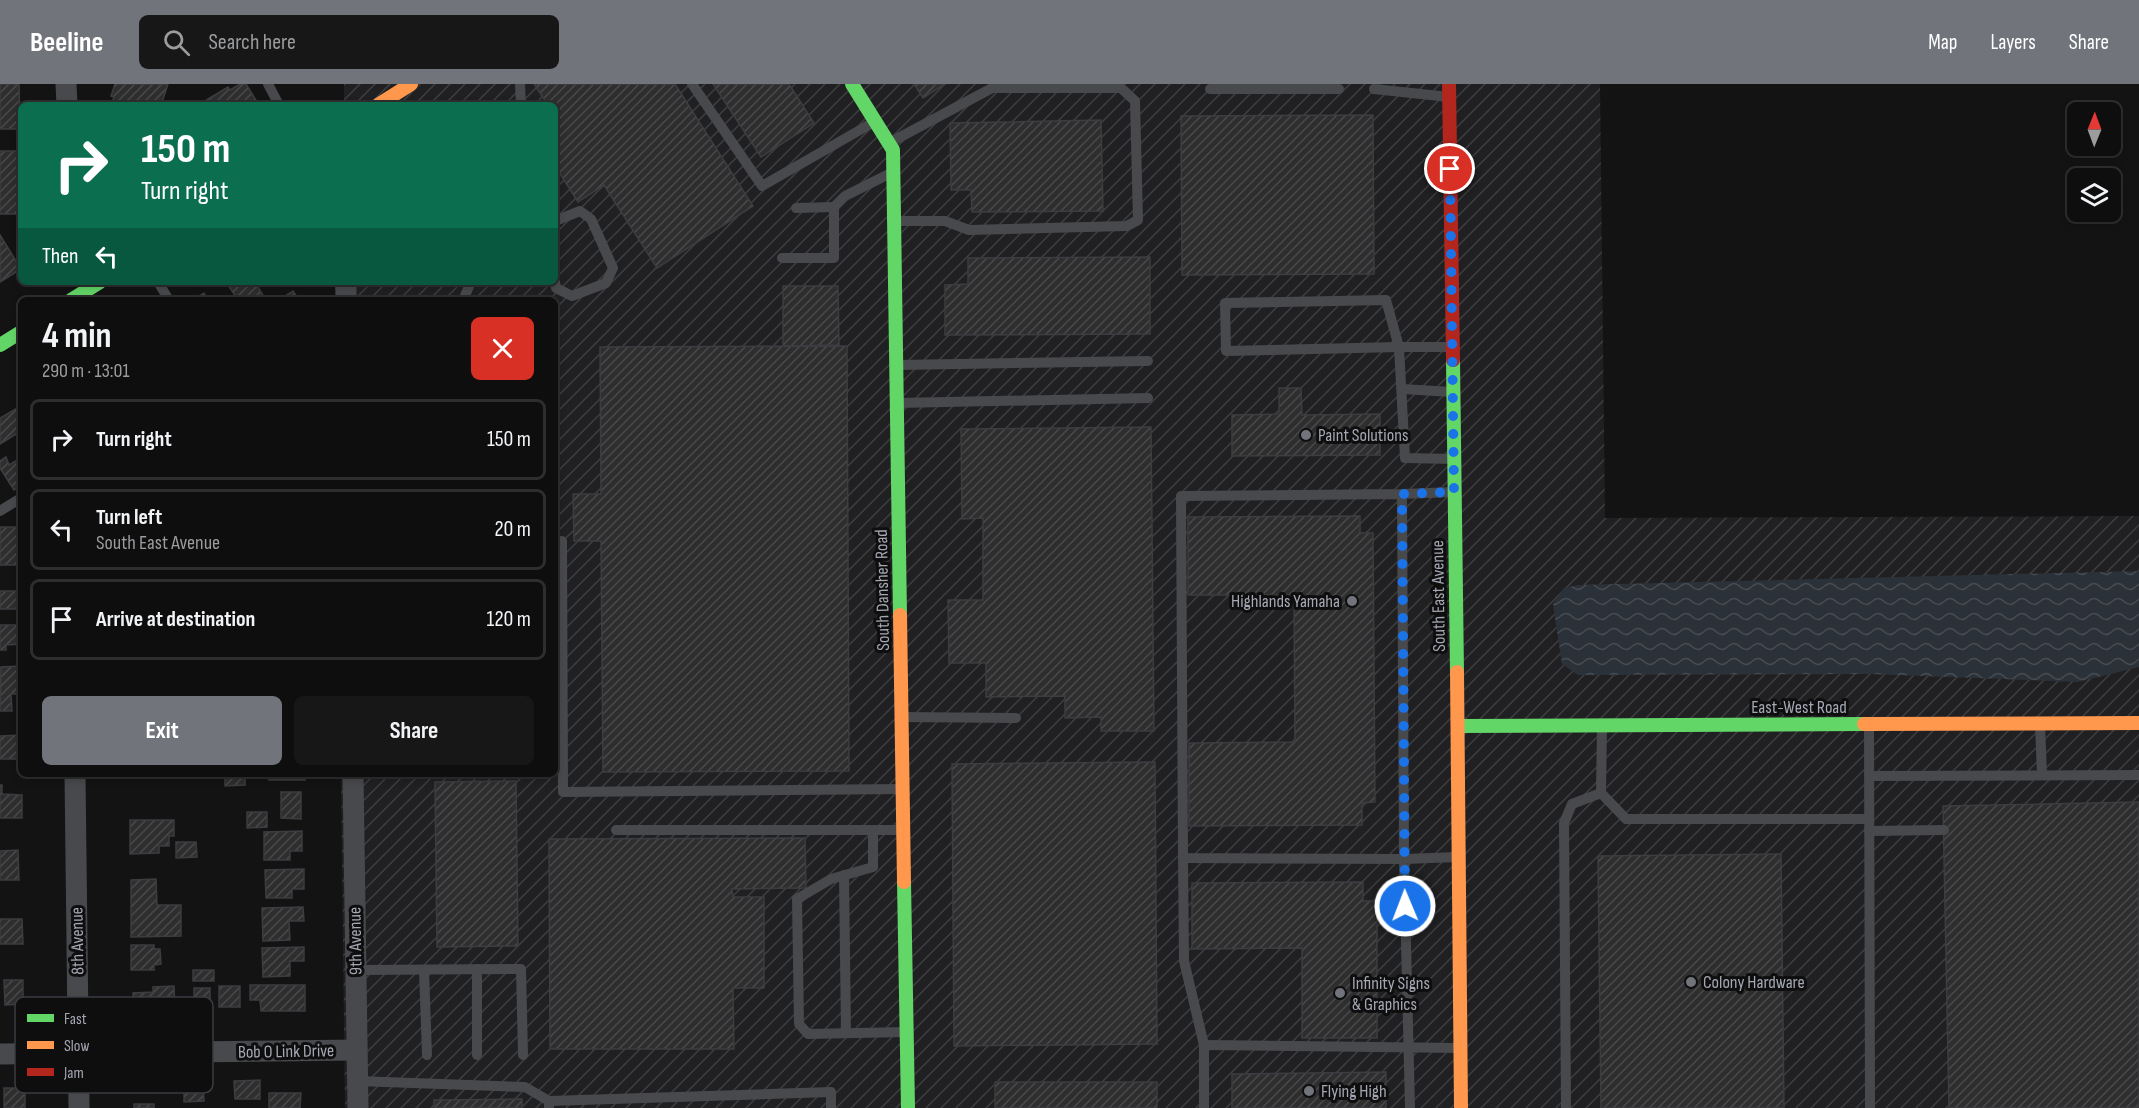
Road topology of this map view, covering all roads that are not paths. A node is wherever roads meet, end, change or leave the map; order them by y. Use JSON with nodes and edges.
{"nodes":[{"id":1,"x":66,"y":84,"type":"edge"},
{"id":2,"x":268,"y":84,"type":"edge"},
{"id":3,"x":411,"y":84,"type":"edge"},
{"id":4,"x":520,"y":84,"type":"edge"},
{"id":5,"x":692,"y":84,"type":"edge"},
{"id":6,"x":852,"y":84,"type":"edge"},
{"id":7,"x":1210,"y":89,"type":"dead end"},
{"id":8,"x":1339,"y":89,"type":"dead end"},
{"id":9,"x":1374,"y":89,"type":"dead end"},
{"id":10,"x":1449,"y":91,"type":"edge"},
{"id":11,"x":67,"y":102,"type":"edge"},
{"id":12,"x":277,"y":102,"type":"edge"},
{"id":13,"x":383,"y":102,"type":"edge"},
{"id":14,"x":521,"y":102,"type":"edge"},
{"id":15,"x":875,"y":121,"type":"junction"},
{"id":16,"x":889,"y":143,"type":"junction"},
{"id":17,"x":894,"y":171,"type":"junction"},
{"id":18,"x":834,"y":207,"type":"junction"},
{"id":19,"x":796,"y":208,"type":"dead end"},
{"id":20,"x":558,"y":220,"type":"edge"},
{"id":21,"x":894,"y":221,"type":"junction"},
{"id":22,"x":782,"y":258,"type":"dead end"},
{"id":23,"x":95,"y":285,"type":"edge"},
{"id":24,"x":556,"y":285,"type":"edge"},
{"id":25,"x":76,"y":297,"type":"edge"},
{"id":26,"x":18,"y":334,"type":"edge"},
{"id":27,"x":0,"y":345,"type":"edge"},
{"id":28,"x":1399,"y":347,"type":"junction"},
{"id":29,"x":1452,"y":347,"type":"junction"},
{"id":30,"x":1148,"y":361,"type":"dead end"},
{"id":31,"x":897,"y":365,"type":"junction"},
{"id":32,"x":1402,"y":389,"type":"junction"},
{"id":33,"x":1453,"y":392,"type":"junction"},
{"id":34,"x":1148,"y":398,"type":"dead end"},
{"id":35,"x":897,"y":403,"type":"junction"},
{"id":36,"x":1454,"y":459,"type":"junction"},
{"id":37,"x":1454,"y":492,"type":"junction"},
{"id":38,"x":1402,"y":494,"type":"junction"},
{"id":39,"x":18,"y":500,"type":"edge"},
{"id":40,"x":0,"y":511,"type":"edge"},
{"id":41,"x":562,"y":541,"type":"dead end"},
{"id":42,"x":902,"y":717,"type":"junction"},
{"id":43,"x":1016,"y":718,"type":"dead end"},
{"id":44,"x":2040,"y":723,"type":"junction"},
{"id":45,"x":2139,"y":723,"type":"edge"},
{"id":46,"x":1869,"y":724,"type":"junction"},
{"id":47,"x":1458,"y":726,"type":"junction"},
{"id":48,"x":1602,"y":726,"type":"junction"},
{"id":49,"x":2042,"y":775,"type":"junction"},
{"id":50,"x":2139,"y":775,"type":"edge"},
{"id":51,"x":1869,"y":776,"type":"junction"},
{"id":52,"x":75,"y":777,"type":"edge"},
{"id":53,"x":353,"y":777,"type":"edge"},
{"id":54,"x":903,"y":789,"type":"junction"},
{"id":55,"x":1601,"y":794,"type":"junction"},
{"id":56,"x":1869,"y":819,"type":"junction"},
{"id":57,"x":616,"y":830,"type":"dead end"},
{"id":58,"x":873,"y":830,"type":"junction"},
{"id":59,"x":903,"y":830,"type":"junction"},
{"id":60,"x":1944,"y":830,"type":"dead end"},
{"id":61,"x":1869,"y":831,"type":"junction"},
{"id":62,"x":1459,"y":857,"type":"junction"},
{"id":63,"x":1183,"y":858,"type":"junction"},
{"id":64,"x":1404,"y":859,"type":"junction"},
{"id":65,"x":844,"y":875,"type":"junction"},
{"id":66,"x":477,"y":969,"type":"junction"},
{"id":67,"x":356,"y":970,"type":"junction"},
{"id":68,"x":424,"y":970,"type":"junction"},
{"id":69,"x":78,"y":997,"type":"edge"},
{"id":70,"x":906,"y":1032,"type":"junction"},
{"id":71,"x":846,"y":1033,"type":"junction"},
{"id":72,"x":1204,"y":1045,"type":"junction"},
{"id":73,"x":1409,"y":1047,"type":"junction"},
{"id":74,"x":1461,"y":1048,"type":"junction"},
{"id":75,"x":357,"y":1050,"type":"junction"},
{"id":76,"x":213,"y":1052,"type":"edge"},
{"id":77,"x":427,"y":1055,"type":"dead end"},
{"id":78,"x":477,"y":1055,"type":"dead end"},
{"id":79,"x":523,"y":1055,"type":"dead end"},
{"id":80,"x":357,"y":1081,"type":"junction"},
{"id":81,"x":549,"y":1105,"type":"edge"},
{"id":82,"x":357,"y":1108,"type":"edge"},
{"id":83,"x":831,"y":1108,"type":"edge"},
{"id":84,"x":908,"y":1108,"type":"edge"},
{"id":85,"x":1204,"y":1108,"type":"edge"},
{"id":86,"x":1410,"y":1108,"type":"edge"},
{"id":87,"x":1461,"y":1108,"type":"edge"},
{"id":88,"x":1566,"y":1108,"type":"edge"},
{"id":89,"x":1870,"y":1108,"type":"edge"}],
"edges":[{"from":1,"to":11,"type":"street"},
{"from":2,"to":12,"type":"lane"},
{"from":3,"to":13,"type":"street"},
{"from":4,"to":14,"type":"lane"},
{"from":5,"to":15,"type":"lane"},
{"from":6,"to":15,"type":"street","name":"South Dansher Road"},
{"from":7,"to":8,"type":"lane"},
{"from":9,"to":10,"type":"lane"},
{"from":10,"to":29,"type":"street","name":"South East Avenue"},
{"from":15,"to":16,"type":"street","name":"South Dansher Road"},
{"from":16,"to":17,"type":"street","name":"South Dansher Road"},
{"from":16,"to":21,"type":"lane"},
{"from":17,"to":18,"type":"lane"},
{"from":17,"to":21,"type":"street","name":"South Dansher Road"},
{"from":18,"to":19,"type":"lane"},
{"from":18,"to":22,"type":"lane"},
{"from":20,"to":24,"type":"lane"},
{"from":21,"to":31,"type":"street","name":"South Dansher Road"},
{"from":23,"to":25,"type":"street"},
{"from":26,"to":27,"type":"street"},
{"from":28,"to":28,"type":"lane"},
{"from":28,"to":29,"type":"lane"},
{"from":28,"to":32,"type":"lane"},
{"from":29,"to":33,"type":"street","name":"South East Avenue"},
{"from":30,"to":31,"type":"lane"},
{"from":31,"to":35,"type":"street","name":"South Dansher Road"},
{"from":32,"to":33,"type":"lane"},
{"from":32,"to":36,"type":"lane"},
{"from":33,"to":36,"type":"street","name":"South East Avenue"},
{"from":34,"to":35,"type":"lane"},
{"from":35,"to":42,"type":"street","name":"South Dansher Road"},
{"from":36,"to":37,"type":"street","name":"South East Avenue"},
{"from":37,"to":38,"type":"lane"},
{"from":37,"to":47,"type":"street","name":"South East Avenue"},
{"from":38,"to":63,"type":"lane"},
{"from":38,"to":64,"type":"lane"},
{"from":39,"to":40,"type":"lane"},
{"from":41,"to":54,"type":"lane"},
{"from":42,"to":43,"type":"lane"},
{"from":42,"to":54,"type":"street","name":"South Dansher Road"},
{"from":44,"to":45,"type":"street","name":"East-West Road"},
{"from":44,"to":46,"type":"street","name":"East-West Road"},
{"from":44,"to":49,"type":"lane"},
{"from":46,"to":48,"type":"street","name":"East-West Road"},
{"from":46,"to":51,"type":"lane"},
{"from":47,"to":48,"type":"street","name":"East-West Road"},
{"from":47,"to":62,"type":"street","name":"South East Avenue"},
{"from":48,"to":55,"type":"lane"},
{"from":49,"to":50,"type":"lane"},
{"from":49,"to":51,"type":"lane"},
{"from":51,"to":56,"type":"lane"},
{"from":52,"to":69,"type":"street","name":"8th Avenue"},
{"from":53,"to":67,"type":"street","name":"9th Avenue"},
{"from":54,"to":59,"type":"street","name":"South Dansher Road"},
{"from":55,"to":56,"type":"lane"},
{"from":55,"to":88,"type":"lane"},
{"from":56,"to":61,"type":"lane"},
{"from":57,"to":58,"type":"lane"},
{"from":58,"to":59,"type":"lane"},
{"from":58,"to":65,"type":"lane"},
{"from":59,"to":70,"type":"street","name":"South Dansher Road"},
{"from":60,"to":61,"type":"lane"},
{"from":61,"to":89,"type":"lane"},
{"from":62,"to":64,"type":"lane"},
{"from":62,"to":74,"type":"street","name":"South East Avenue"},
{"from":63,"to":64,"type":"lane"},
{"from":63,"to":72,"type":"lane"},
{"from":64,"to":73,"type":"lane"},
{"from":65,"to":71,"type":"lane"},
{"from":65,"to":71,"type":"lane"},
{"from":66,"to":68,"type":"lane"},
{"from":66,"to":78,"type":"lane"},
{"from":66,"to":79,"type":"lane"},
{"from":67,"to":68,"type":"lane"},
{"from":67,"to":75,"type":"street","name":"9th Avenue"},
{"from":68,"to":77,"type":"lane"},
{"from":70,"to":71,"type":"lane"},
{"from":70,"to":84,"type":"street","name":"South Dansher Road"},
{"from":72,"to":73,"type":"lane"},
{"from":72,"to":85,"type":"lane"},
{"from":73,"to":74,"type":"lane"},
{"from":73,"to":86,"type":"lane"},
{"from":74,"to":87,"type":"street","name":"South East Avenue"},
{"from":75,"to":76,"type":"street","name":"Bob O Link Drive"},
{"from":75,"to":80,"type":"street","name":"9th Avenue"},
{"from":80,"to":81,"type":"lane"},
{"from":80,"to":82,"type":"street","name":"9th Avenue"},
{"from":81,"to":83,"type":"lane"}]}
